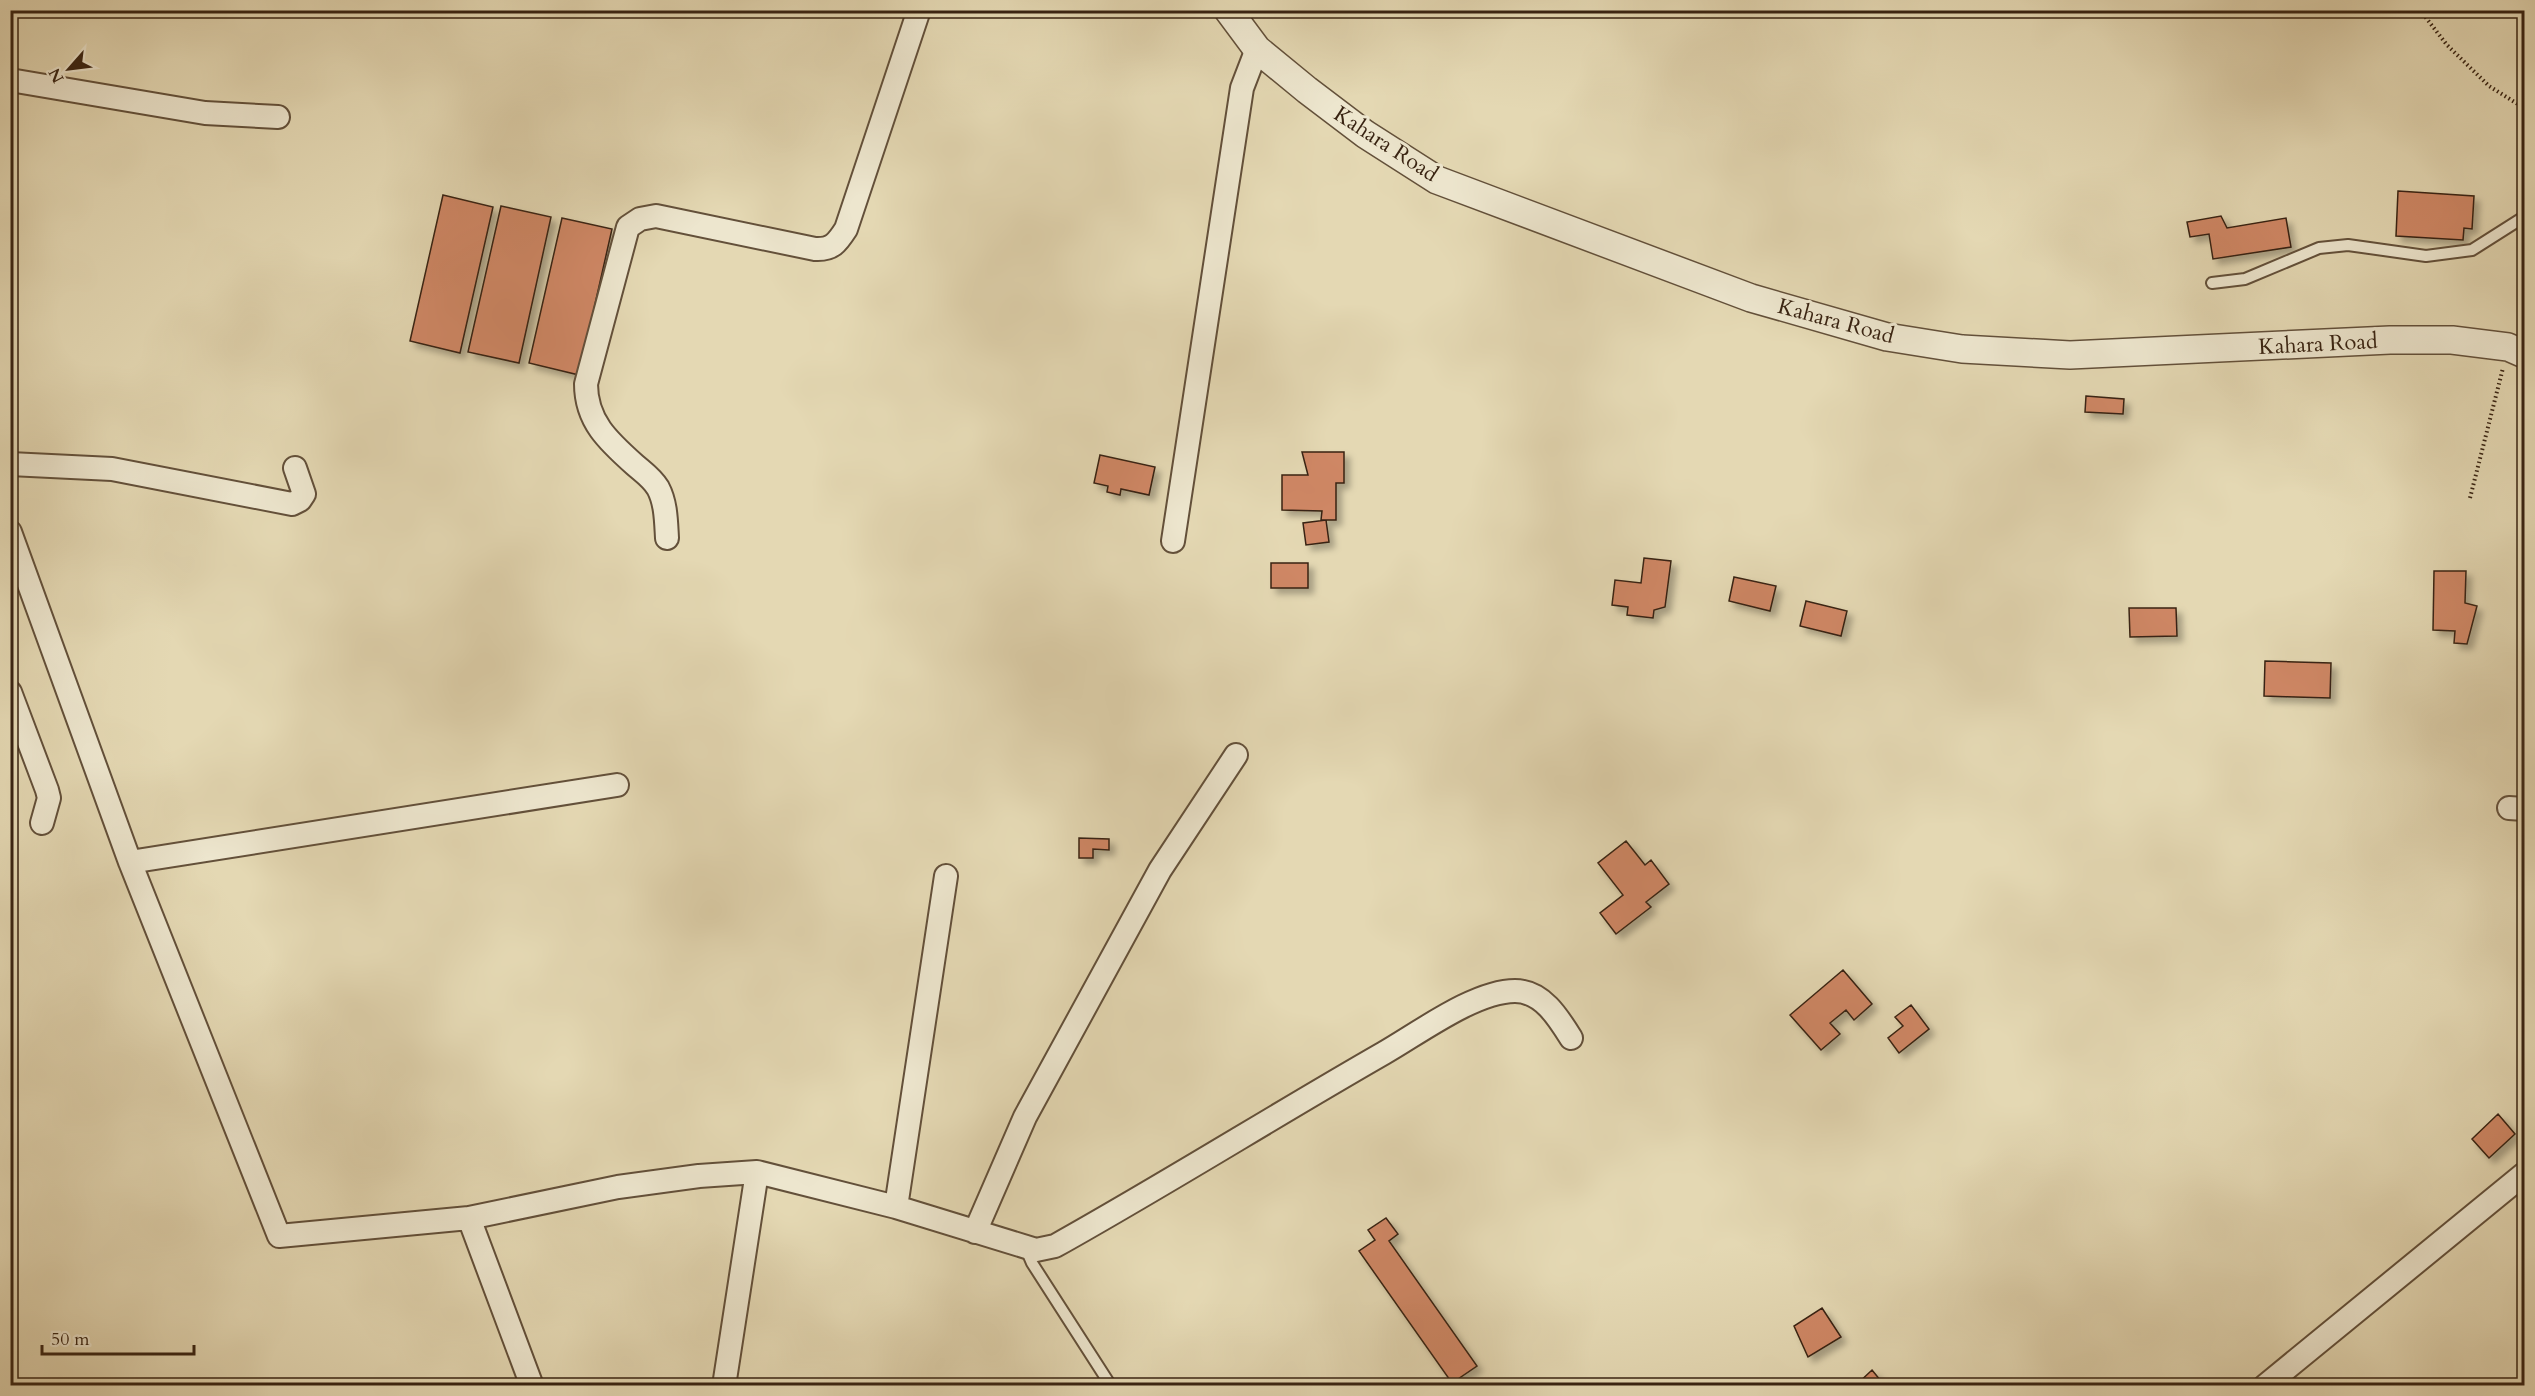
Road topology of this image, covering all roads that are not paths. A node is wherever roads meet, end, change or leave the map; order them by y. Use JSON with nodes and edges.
{"nodes":[{"id":1,"x":919,"y":10,"type":"edge"},
{"id":2,"x":1228,"y":10,"type":"edge"},
{"id":3,"x":1257,"y":49,"type":"junction"},
{"id":4,"x":10,"y":80,"type":"edge"},
{"id":5,"x":278,"y":117,"type":"dead end"},
{"id":6,"x":2524,"y":217,"type":"edge"},
{"id":7,"x":2212,"y":284,"type":"dead end"},
{"id":8,"x":2516,"y":350,"type":"edge"},
{"id":9,"x":10,"y":464,"type":"edge"},
{"id":10,"x":296,"y":468,"type":"dead end"},
{"id":11,"x":10,"y":532,"type":"edge"},
{"id":12,"x":668,"y":538,"type":"dead end"},
{"id":13,"x":1173,"y":541,"type":"dead end"},
{"id":14,"x":10,"y":692,"type":"edge"},
{"id":15,"x":1236,"y":755,"type":"dead end"},
{"id":16,"x":617,"y":785,"type":"dead end"},
{"id":17,"x":42,"y":824,"type":"dead end"},
{"id":18,"x":130,"y":862,"type":"junction"},
{"id":19,"x":946,"y":876,"type":"dead end"},
{"id":20,"x":1571,"y":1038,"type":"dead end"},
{"id":21,"x":757,"y":1172,"type":"junction"},
{"id":22,"x":2524,"y":1174,"type":"edge"},
{"id":23,"x":896,"y":1207,"type":"junction"},
{"id":24,"x":468,"y":1218,"type":"junction"},
{"id":25,"x":975,"y":1232,"type":"junction"},
{"id":26,"x":1026,"y":1248,"type":"junction"},
{"id":27,"x":532,"y":1386,"type":"edge"},
{"id":28,"x":724,"y":1386,"type":"edge"},
{"id":29,"x":1111,"y":1386,"type":"edge"},
{"id":30,"x":2265,"y":1386,"type":"edge"}],
"edges":[{"from":1,"to":12,"type":"street"},
{"from":2,"to":3,"type":"street","name":"Kahara Road"},
{"from":3,"to":8,"type":"street","name":"Kahara Road"},
{"from":3,"to":13,"type":"street"},
{"from":4,"to":5,"type":"street"},
{"from":6,"to":7,"type":"lane"},
{"from":9,"to":10,"type":"street"},
{"from":11,"to":18,"type":"street"},
{"from":14,"to":17,"type":"street"},
{"from":15,"to":25,"type":"street"},
{"from":16,"to":18,"type":"street"},
{"from":18,"to":24,"type":"street"},
{"from":19,"to":23,"type":"street"},
{"from":20,"to":26,"type":"street"},
{"from":21,"to":23,"type":"street"},
{"from":21,"to":24,"type":"street"},
{"from":21,"to":28,"type":"street"},
{"from":22,"to":30,"type":"street"},
{"from":23,"to":25,"type":"street"},
{"from":24,"to":27,"type":"street"},
{"from":25,"to":26,"type":"street"},
{"from":26,"to":29,"type":"lane"}]}
